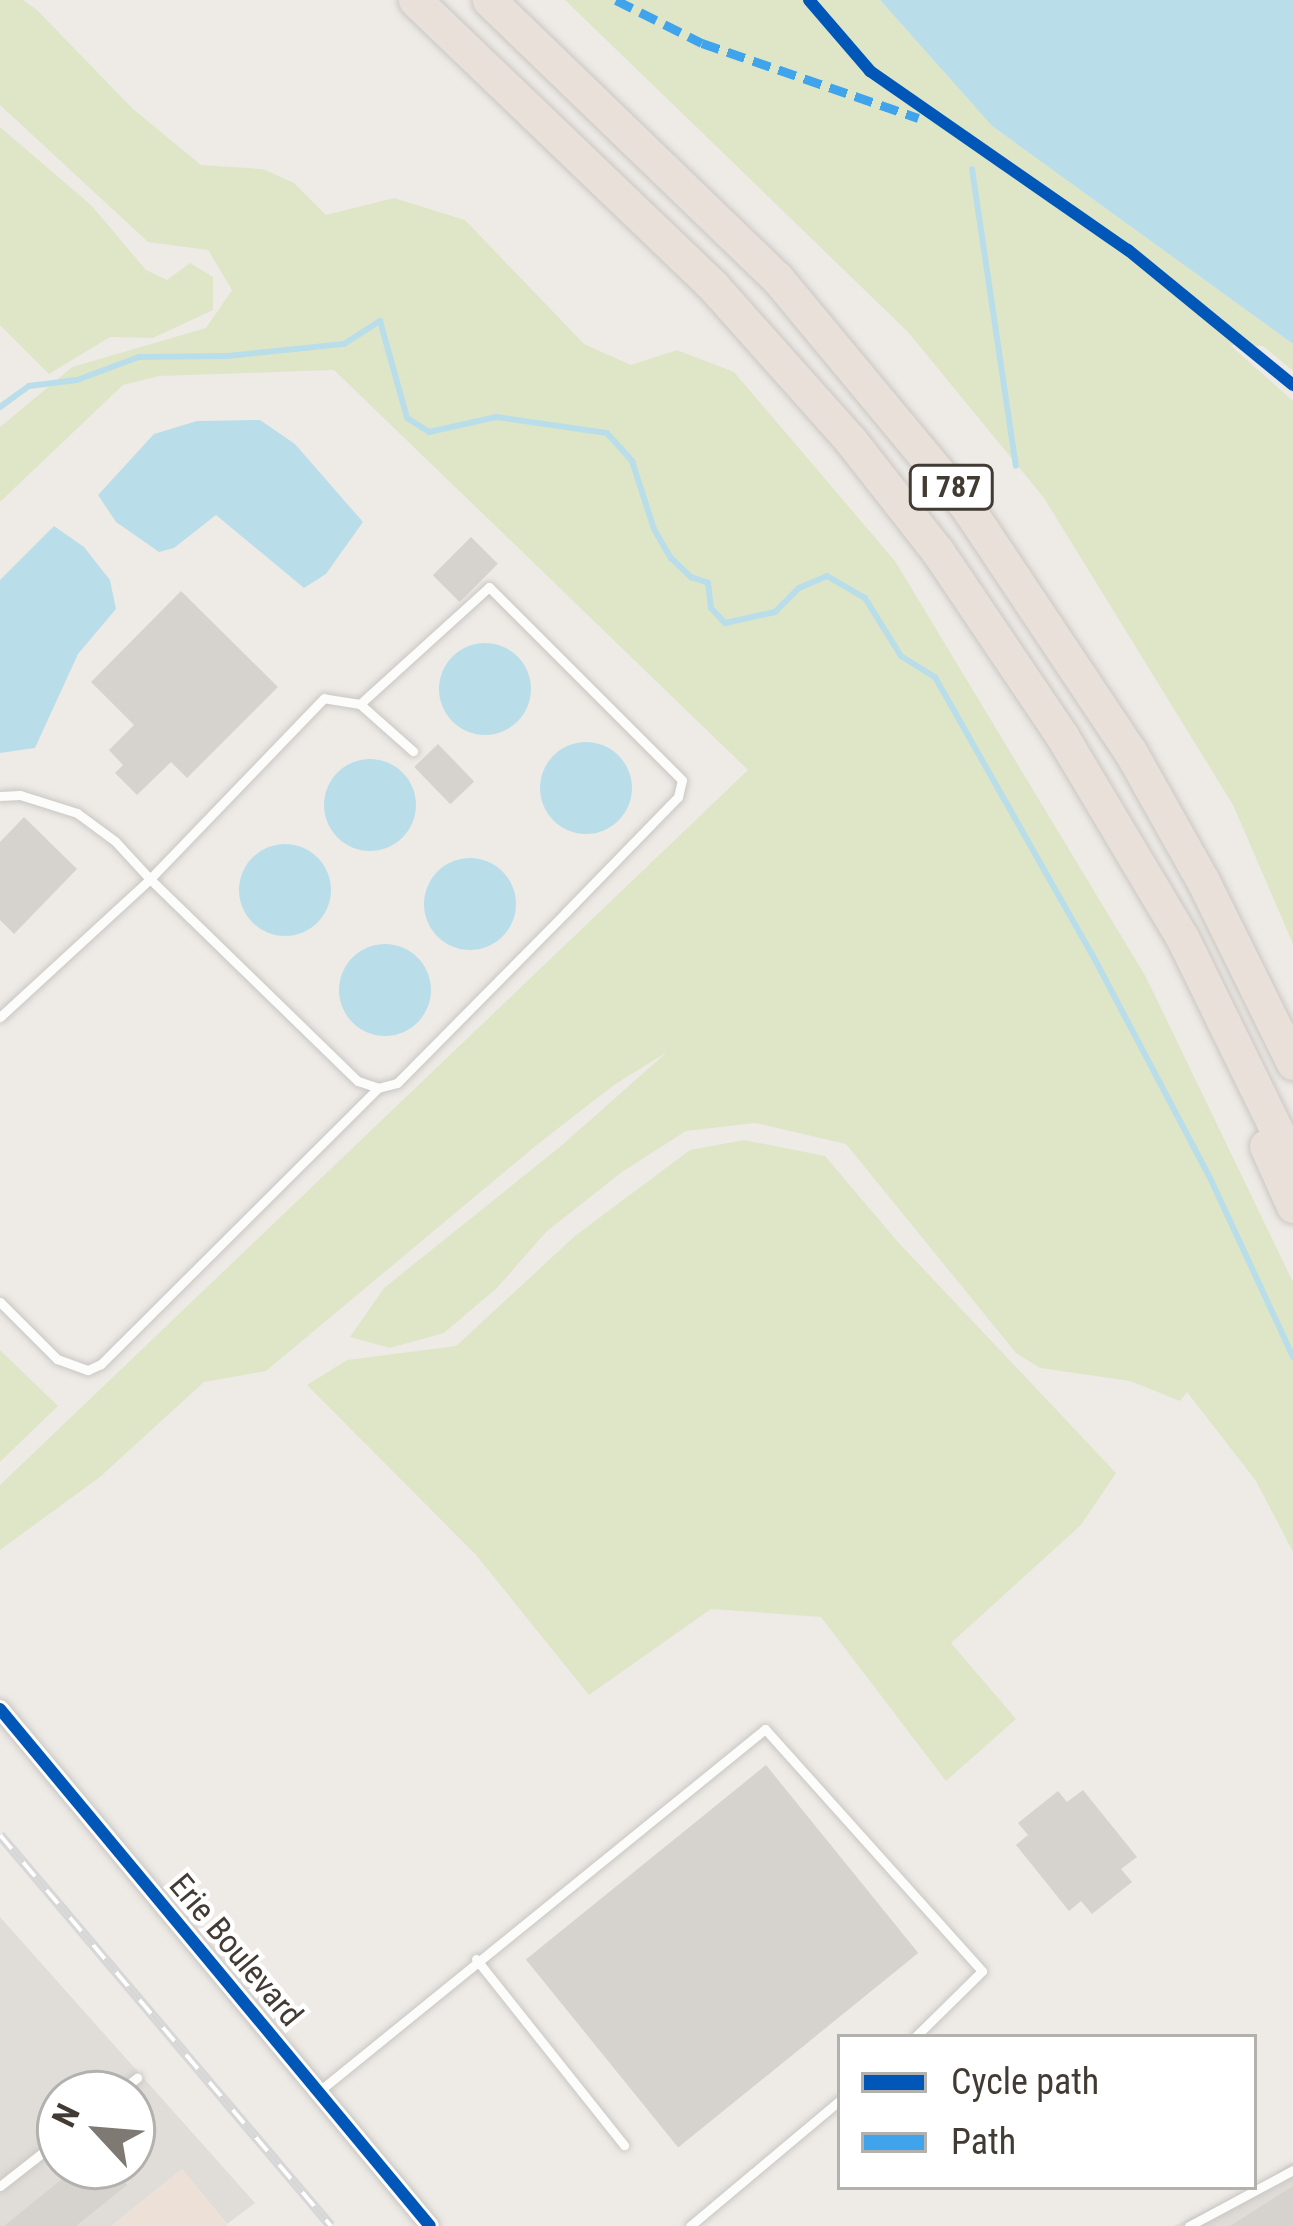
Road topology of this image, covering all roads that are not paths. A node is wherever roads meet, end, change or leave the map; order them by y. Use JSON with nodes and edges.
{"nodes":[{"id":1,"x":415,"y":0,"type":"edge"},
{"id":2,"x":489,"y":0,"type":"edge"},
{"id":3,"x":360,"y":704,"type":"junction"},
{"id":4,"x":413,"y":751,"type":"dead end"},
{"id":5,"x":0,"y":796,"type":"edge"},
{"id":6,"x":1129,"y":850,"type":"junction"},
{"id":7,"x":150,"y":878,"type":"junction"},
{"id":8,"x":0,"y":1017,"type":"edge"},
{"id":9,"x":1293,"y":1064,"type":"edge"},
{"id":10,"x":378,"y":1088,"type":"junction"},
{"id":11,"x":1293,"y":1165,"type":"edge"},
{"id":12,"x":1293,"y":1206,"type":"edge"},
{"id":13,"x":0,"y":1302,"type":"edge"},
{"id":14,"x":0,"y":1709,"type":"edge"},
{"id":15,"x":476,"y":1959,"type":"junction"},
{"id":16,"x":919,"y":2034,"type":"edge"},
{"id":17,"x":318,"y":2092,"type":"junction"},
{"id":18,"x":837,"y":2103,"type":"edge"},
{"id":19,"x":624,"y":2145,"type":"dead end"},
{"id":20,"x":36,"y":2158,"type":"edge"},
{"id":21,"x":1293,"y":2170,"type":"edge"},
{"id":22,"x":0,"y":2186,"type":"edge"},
{"id":23,"x":1257,"y":2189,"type":"edge"},
{"id":24,"x":1256,"y":2190,"type":"edge"},
{"id":25,"x":430,"y":2226,"type":"edge"},
{"id":26,"x":690,"y":2226,"type":"edge"},
{"id":27,"x":1189,"y":2226,"type":"edge"}],
"edges":[{"from":1,"to":6,"type":"highway","number":"I 787"},
{"from":2,"to":9,"type":"highway","number":"I 787"},
{"from":3,"to":4,"type":"lane"},
{"from":3,"to":7,"type":"lane"},
{"from":3,"to":10,"type":"lane"},
{"from":5,"to":7,"type":"lane"},
{"from":6,"to":11,"type":"highway","number":"I 787"},
{"from":6,"to":12,"type":"highway"},
{"from":7,"to":8,"type":"lane"},
{"from":7,"to":10,"type":"lane"},
{"from":10,"to":13,"type":"lane"},
{"from":14,"to":17,"type":"street","name":"Erie Boulevard"},
{"from":15,"to":16,"type":"lane"},
{"from":15,"to":17,"type":"lane"},
{"from":15,"to":19,"type":"lane"},
{"from":17,"to":25,"type":"street","name":"Erie Boulevard"},
{"from":18,"to":26,"type":"lane"},
{"from":20,"to":22,"type":"lane"},
{"from":21,"to":23,"type":"lane"},
{"from":24,"to":27,"type":"lane"}]}
